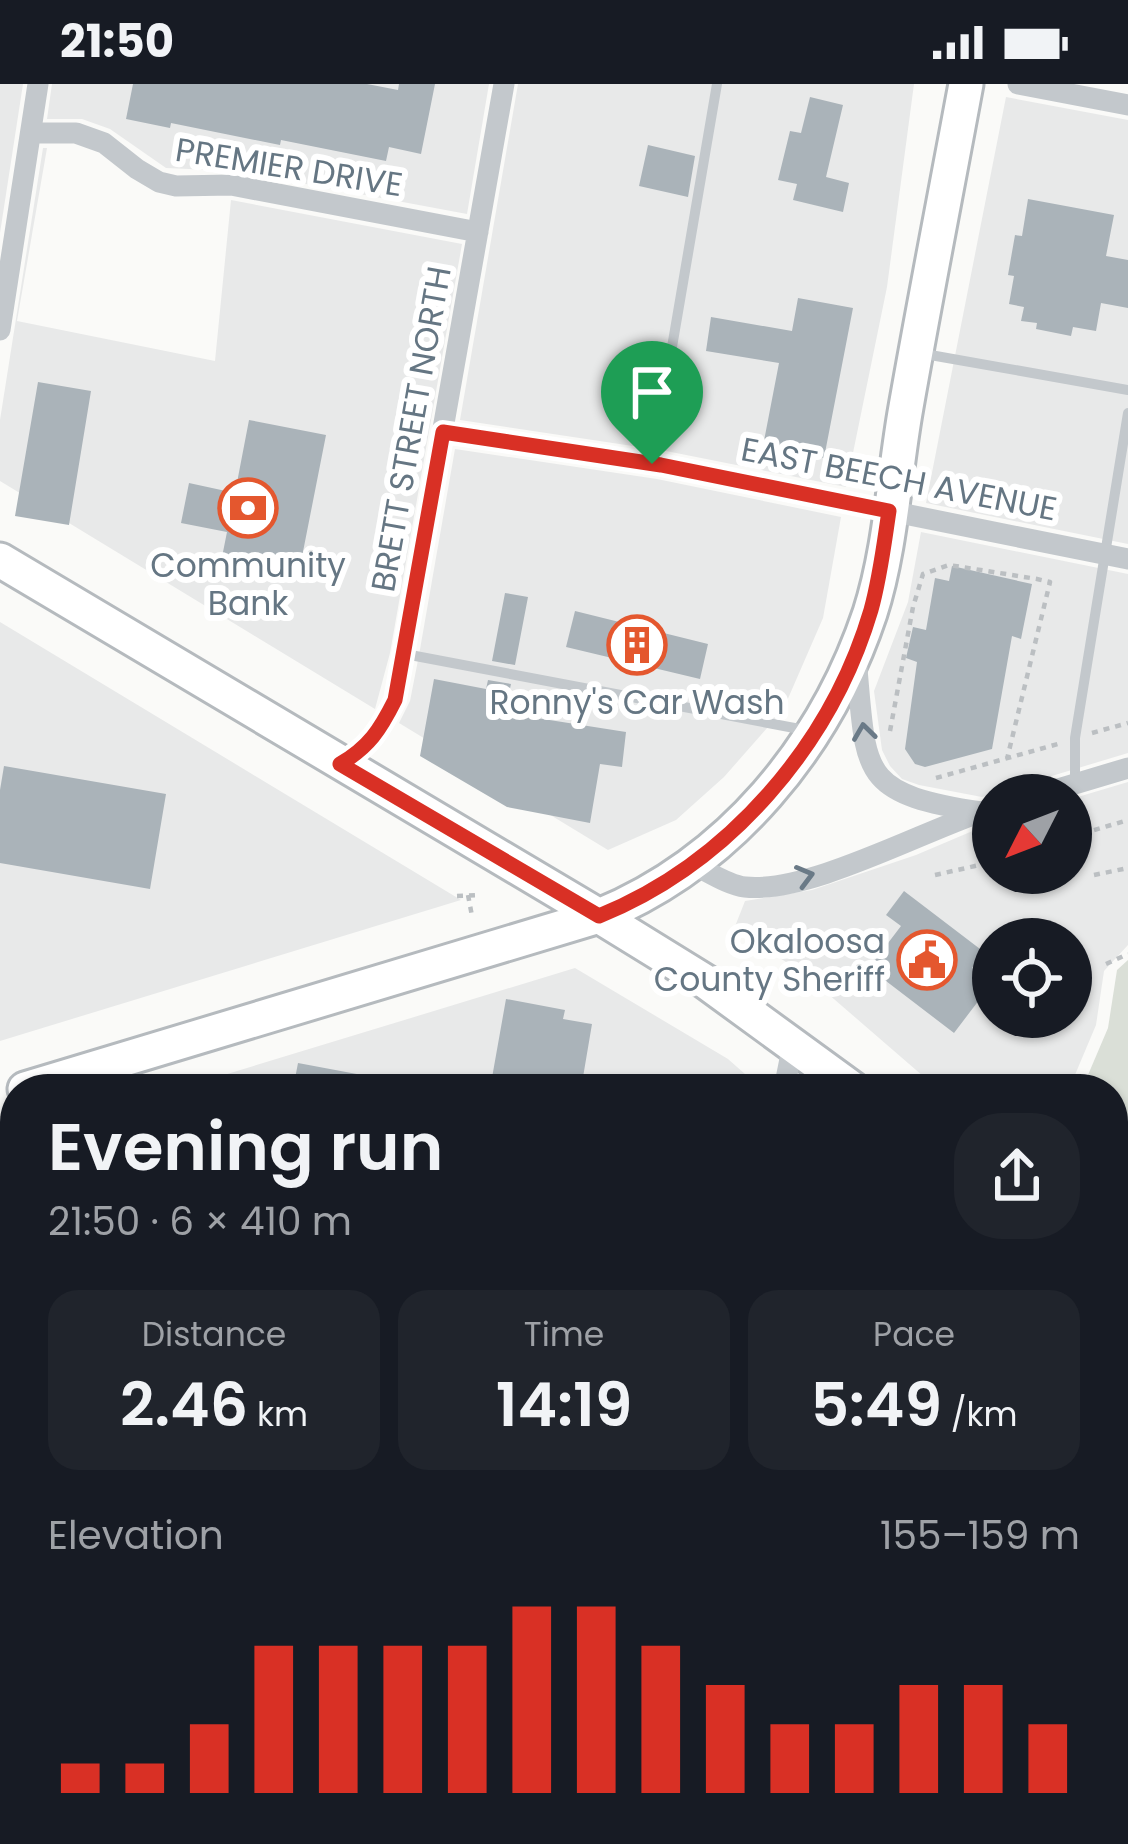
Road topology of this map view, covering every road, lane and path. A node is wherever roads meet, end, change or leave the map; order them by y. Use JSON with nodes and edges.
{"nodes":[{"id":1,"x":38,"y":84,"type":"edge"},
{"id":2,"x":504,"y":84,"type":"edge"},
{"id":3,"x":717,"y":84,"type":"edge"},
{"id":4,"x":966,"y":84,"type":"edge"},
{"id":5,"x":1032,"y":85,"type":"edge"},
{"id":6,"x":1128,"y":105,"type":"edge"},
{"id":7,"x":31,"y":133,"type":"junction"},
{"id":8,"x":478,"y":232,"type":"junction"},
{"id":9,"x":0,"y":330,"type":"edge"},
{"id":10,"x":916,"y":353,"type":"junction"},
{"id":11,"x":1128,"y":390,"type":"edge"},
{"id":12,"x":1128,"y":412,"type":"edge"},
{"id":13,"x":443,"y":432,"type":"junction"},
{"id":14,"x":652,"y":464,"type":"junction"},
{"id":15,"x":889,"y":511,"type":"junction"},
{"id":16,"x":1105,"y":554,"type":"junction"},
{"id":17,"x":1128,"y":559,"type":"edge"},
{"id":18,"x":0,"y":560,"type":"edge"},
{"id":19,"x":855,"y":649,"type":"junction"},
{"id":20,"x":405,"y":654,"type":"junction"},
{"id":21,"x":1128,"y":723,"type":"edge"},
{"id":22,"x":814,"y":732,"type":"junction"},
{"id":23,"x":889,"y":738,"type":"dead end"},
{"id":24,"x":1075,"y":738,"type":"junction"},
{"id":25,"x":1007,"y":759,"type":"junction"},
{"id":26,"x":340,"y":764,"type":"junction"},
{"id":27,"x":1128,"y":768,"type":"edge"},
{"id":28,"x":1075,"y":774,"type":"edge"},
{"id":29,"x":937,"y":778,"type":"dead end"},
{"id":30,"x":1092,"y":779,"type":"edge"},
{"id":31,"x":972,"y":808,"type":"edge"},
{"id":32,"x":972,"y":816,"type":"edge"},
{"id":33,"x":1128,"y":820,"type":"edge"},
{"id":34,"x":1092,"y":831,"type":"edge"},
{"id":35,"x":694,"y":865,"type":"junction"},
{"id":36,"x":972,"y":867,"type":"edge"},
{"id":37,"x":1128,"y":868,"type":"edge"},
{"id":38,"x":935,"y":875,"type":"dead end"},
{"id":39,"x":1094,"y":875,"type":"dead end"},
{"id":40,"x":468,"y":895,"type":"junction"},
{"id":41,"x":480,"y":895,"type":"dead end"},
{"id":42,"x":457,"y":896,"type":"dead end"},
{"id":43,"x":472,"y":916,"type":"dead end"},
{"id":44,"x":599,"y":916,"type":"junction"},
{"id":45,"x":1128,"y":954,"type":"edge"},
{"id":46,"x":1106,"y":964,"type":"dead end"},
{"id":47,"x":793,"y":1044,"type":"junction"},
{"id":48,"x":75,"y":1074,"type":"edge"},
{"id":49,"x":787,"y":1074,"type":"edge"},
{"id":50,"x":833,"y":1074,"type":"edge"}],
"edges":[{"from":1,"to":7,"type":"street"},
{"from":2,"to":8,"type":"street","name":"BRETT STREET NORTH"},
{"from":3,"to":14,"type":"lane"},
{"from":4,"to":10,"type":"main road"},
{"from":5,"to":6,"type":"street"},
{"from":7,"to":8,"type":"street","name":"PREMIER DRIVE"},
{"from":7,"to":9,"type":"street"},
{"from":8,"to":13,"type":"street","name":"BRETT STREET NORTH"},
{"from":10,"to":11,"type":"lane"},
{"from":10,"to":15,"type":"main road"},
{"from":12,"to":16,"type":"lane"},
{"from":13,"to":14,"type":"street","name":"EAST BEECH AVENUE"},
{"from":13,"to":20,"type":"street","name":"BRETT STREET NORTH"},
{"from":14,"to":15,"type":"street","name":"EAST BEECH AVENUE"},
{"from":15,"to":16,"type":"street","name":"EAST BEECH AVENUE"},
{"from":15,"to":19,"type":"main road"},
{"from":16,"to":17,"type":"street","name":"EAST BEECH AVENUE"},
{"from":16,"to":24,"type":"lane"},
{"from":18,"to":26,"type":"main road"},
{"from":19,"to":22,"type":"main road"},
{"from":31,"to":19,"type":"street","one_way":true},
{"from":20,"to":22,"type":"lane"},
{"from":20,"to":26,"type":"street","name":"BRETT STREET NORTH"},
{"from":21,"to":24,"type":"path"},
{"from":22,"to":35,"type":"main road"},
{"from":23,"to":25,"type":"path"},
{"from":24,"to":25,"type":"path"},
{"from":24,"to":28,"type":"lane"},
{"from":25,"to":29,"type":"path"},
{"from":26,"to":44,"type":"main road"},
{"from":27,"to":30,"type":"street"},
{"from":35,"to":32,"type":"street","one_way":true},
{"from":33,"to":34,"type":"path"},
{"from":35,"to":44,"type":"main road"},
{"from":36,"to":38,"type":"path"},
{"from":37,"to":39,"type":"path"},
{"from":40,"to":41,"type":"path"},
{"from":40,"to":42,"type":"path"},
{"from":40,"to":43,"type":"path"},
{"from":44,"to":47,"type":"main road"},
{"from":44,"to":48,"type":"main road"},
{"from":45,"to":46,"type":"path"},
{"from":47,"to":49,"type":"street"},
{"from":47,"to":50,"type":"main road"}]}
